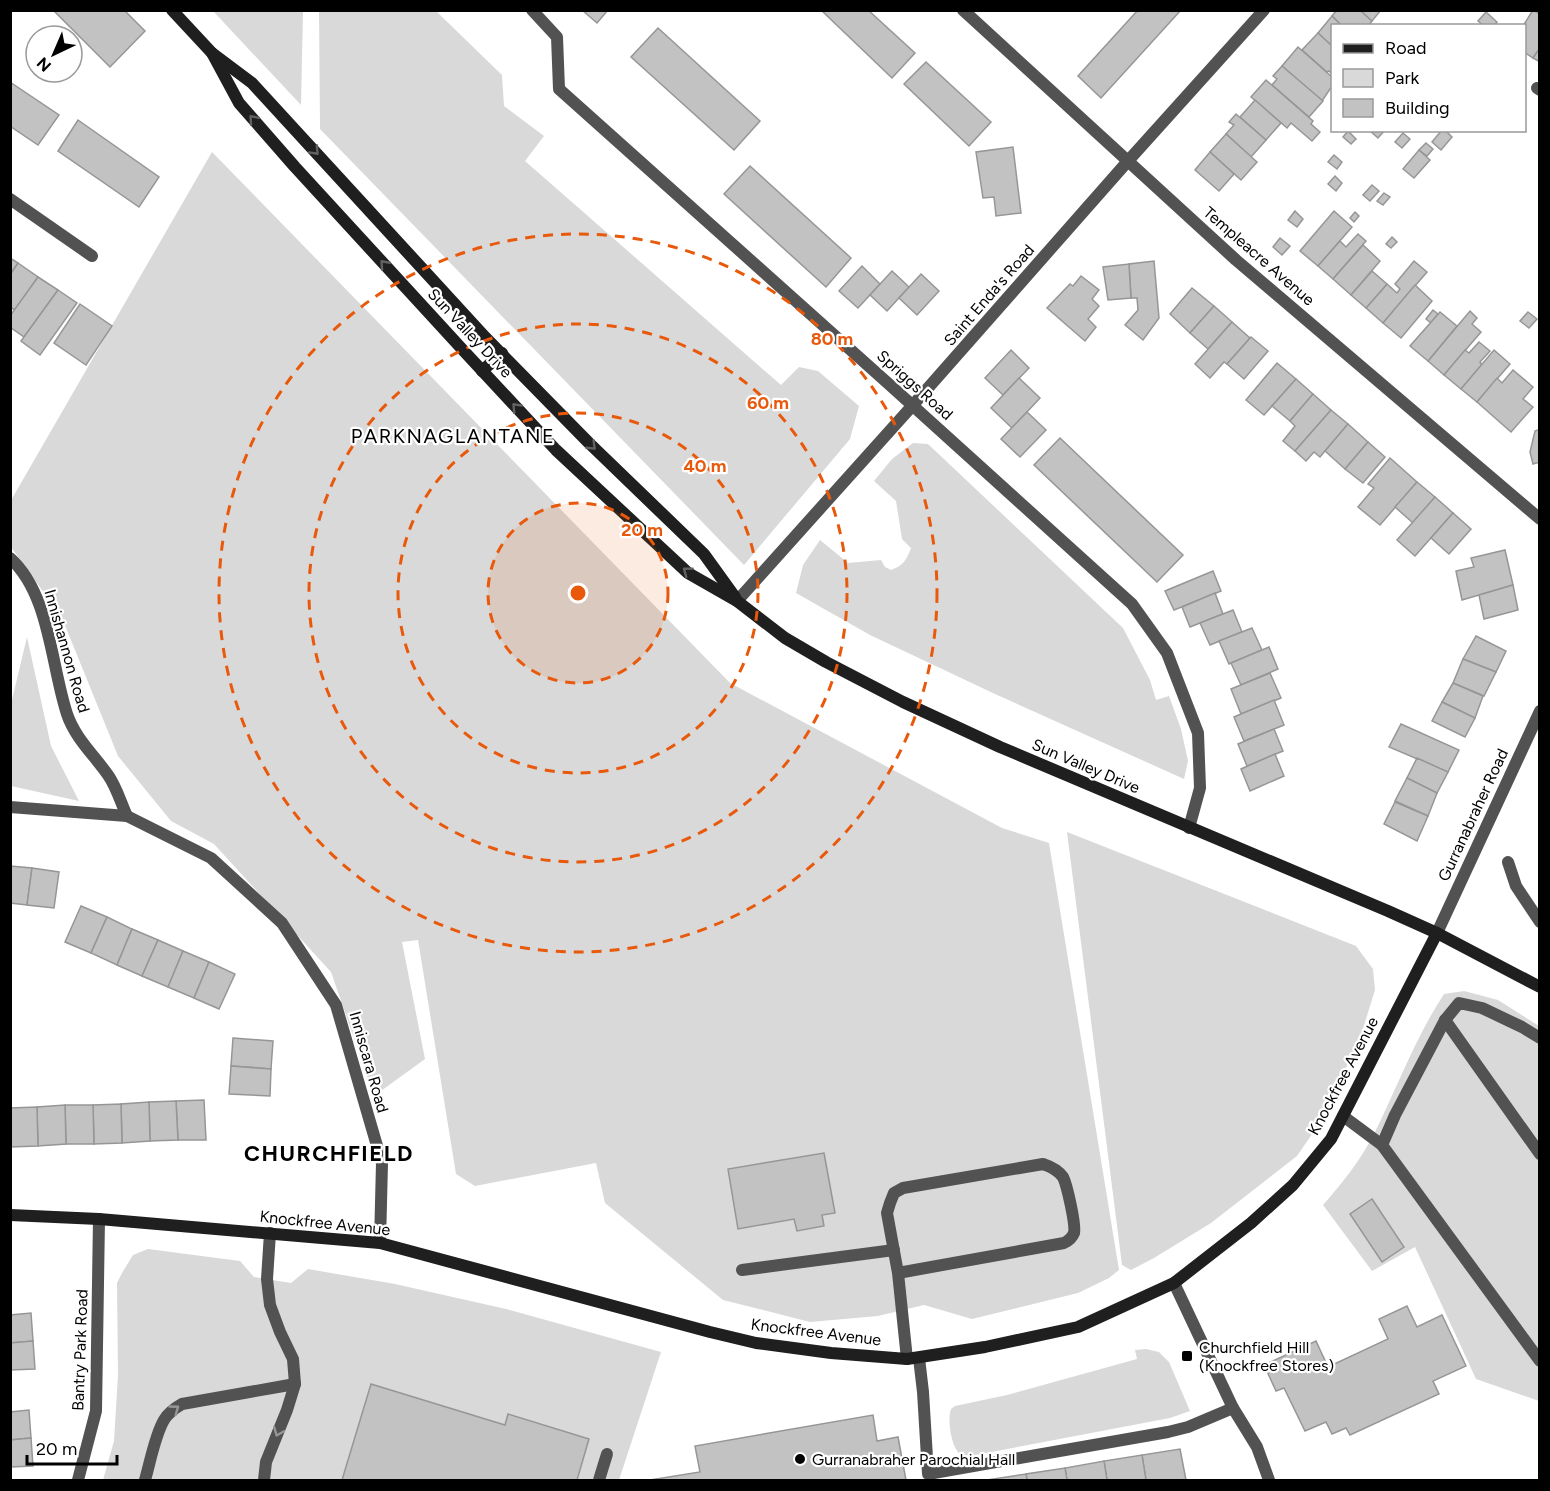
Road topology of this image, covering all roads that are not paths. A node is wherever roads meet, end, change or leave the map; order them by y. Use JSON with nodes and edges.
{"nodes":[{"id":1,"x":172,"y":10,"type":"edge"},
{"id":2,"x":532,"y":10,"type":"edge"},
{"id":3,"x":963,"y":10,"type":"edge"},
{"id":4,"x":1264,"y":10,"type":"edge"},
{"id":5,"x":212,"y":53,"type":"junction"},
{"id":6,"x":1128,"y":161,"type":"junction"},
{"id":7,"x":10,"y":199,"type":"edge"},
{"id":8,"x":92,"y":256,"type":"dead end"},
{"id":9,"x":501,"y":353,"type":"junction"},
{"id":10,"x":482,"y":371,"type":"junction"},
{"id":11,"x":913,"y":405,"type":"junction"},
{"id":12,"x":1539,"y":519,"type":"edge"},
{"id":13,"x":10,"y":558,"type":"edge"},
{"id":14,"x":737,"y":601,"type":"junction"},
{"id":15,"x":1539,"y":711,"type":"edge"},
{"id":16,"x":10,"y":807,"type":"edge"},
{"id":17,"x":128,"y":816,"type":"junction"},
{"id":18,"x":1189,"y":828,"type":"junction"},
{"id":19,"x":1508,"y":862,"type":"dead end"},
{"id":20,"x":1539,"y":922,"type":"edge"},
{"id":21,"x":1437,"y":933,"type":"junction"},
{"id":22,"x":1539,"y":987,"type":"edge"},
{"id":23,"x":1445,"y":1020,"type":"junction"},
{"id":24,"x":1539,"y":1038,"type":"edge"},
{"id":25,"x":1343,"y":1116,"type":"junction"},
{"id":26,"x":1382,"y":1145,"type":"junction"},
{"id":27,"x":1539,"y":1154,"type":"edge"},
{"id":28,"x":10,"y":1215,"type":"edge"},
{"id":29,"x":99,"y":1219,"type":"junction"},
{"id":30,"x":270,"y":1233,"type":"junction"},
{"id":31,"x":380,"y":1243,"type":"junction"},
{"id":32,"x":894,"y":1250,"type":"junction"},
{"id":33,"x":742,"y":1270,"type":"dead end"},
{"id":34,"x":898,"y":1273,"type":"junction"},
{"id":35,"x":1174,"y":1283,"type":"junction"},
{"id":36,"x":913,"y":1359,"type":"junction"},
{"id":37,"x":1539,"y":1361,"type":"edge"},
{"id":38,"x":295,"y":1384,"type":"junction"},
{"id":39,"x":1233,"y":1408,"type":"junction"},
{"id":40,"x":607,"y":1454,"type":"dead end"},
{"id":41,"x":929,"y":1477,"type":"edge"},
{"id":42,"x":78,"y":1480,"type":"edge"},
{"id":43,"x":145,"y":1480,"type":"edge"},
{"id":44,"x":264,"y":1480,"type":"edge"},
{"id":45,"x":599,"y":1480,"type":"edge"},
{"id":46,"x":1269,"y":1480,"type":"edge"}],
"edges":[{"from":1,"to":5,"type":"street","name":"Sun Valley Drive"},
{"from":2,"to":11,"type":"street","name":"Spriggs Road"},
{"from":3,"to":6,"type":"street","name":"Templeacre Avenue"},
{"from":4,"to":6,"type":"street","name":"Saint Enda's Road"},
{"from":5,"to":9,"type":"street","name":"Sun Valley Drive","one_way":true},
{"from":10,"to":5,"type":"street","name":"Sun Valley Drive","one_way":true},
{"from":6,"to":11,"type":"street","name":"Saint Enda's Road"},
{"from":6,"to":12,"type":"street","name":"Templeacre Avenue"},
{"from":7,"to":8,"type":"street"},
{"from":9,"to":10,"type":"street"},
{"from":9,"to":14,"type":"street","name":"Sun Valley Drive","one_way":true},
{"from":14,"to":10,"type":"street","name":"Sun Valley Drive","one_way":true},
{"from":11,"to":14,"type":"street","name":"Saint Enda's Road"},
{"from":11,"to":18,"type":"street","name":"Spriggs Road"},
{"from":13,"to":17,"type":"street","name":"Innishannon Road"},
{"from":14,"to":18,"type":"street","name":"Sun Valley Drive"},
{"from":15,"to":21,"type":"street","name":"Gurranabraher Road"},
{"from":16,"to":17,"type":"street","name":"Inniscara Road"},
{"from":17,"to":31,"type":"street","name":"Inniscara Road"},
{"from":18,"to":21,"type":"street","name":"Sun Valley Drive"},
{"from":19,"to":20,"type":"street"},
{"from":21,"to":22,"type":"street","name":"Sun Valley Drive"},
{"from":21,"to":25,"type":"street","name":"Knockfree Avenue"},
{"from":23,"to":24,"type":"street"},
{"from":23,"to":26,"type":"street"},
{"from":23,"to":27,"type":"street"},
{"from":25,"to":26,"type":"street"},
{"from":25,"to":35,"type":"street","name":"Knockfree Avenue"},
{"from":26,"to":37,"type":"street"},
{"from":28,"to":29,"type":"street","name":"Knockfree Avenue"},
{"from":29,"to":30,"type":"street","name":"Knockfree Avenue"},
{"from":29,"to":42,"type":"street","name":"Bantry Park Road"},
{"from":30,"to":31,"type":"street","name":"Knockfree Avenue"},
{"from":30,"to":38,"type":"street"},
{"from":31,"to":36,"type":"street","name":"Knockfree Avenue"},
{"from":32,"to":33,"type":"street"},
{"from":32,"to":34,"type":"street"},
{"from":32,"to":34,"type":"street"},
{"from":34,"to":36,"type":"street"},
{"from":35,"to":36,"type":"street","name":"Knockfree Avenue"},
{"from":35,"to":39,"type":"street"},
{"from":36,"to":41,"type":"street"},
{"from":43,"to":38,"type":"street","one_way":true},
{"from":38,"to":44,"type":"street","one_way":true},
{"from":39,"to":41,"type":"street"},
{"from":39,"to":46,"type":"street"},
{"from":40,"to":45,"type":"street"}]}
